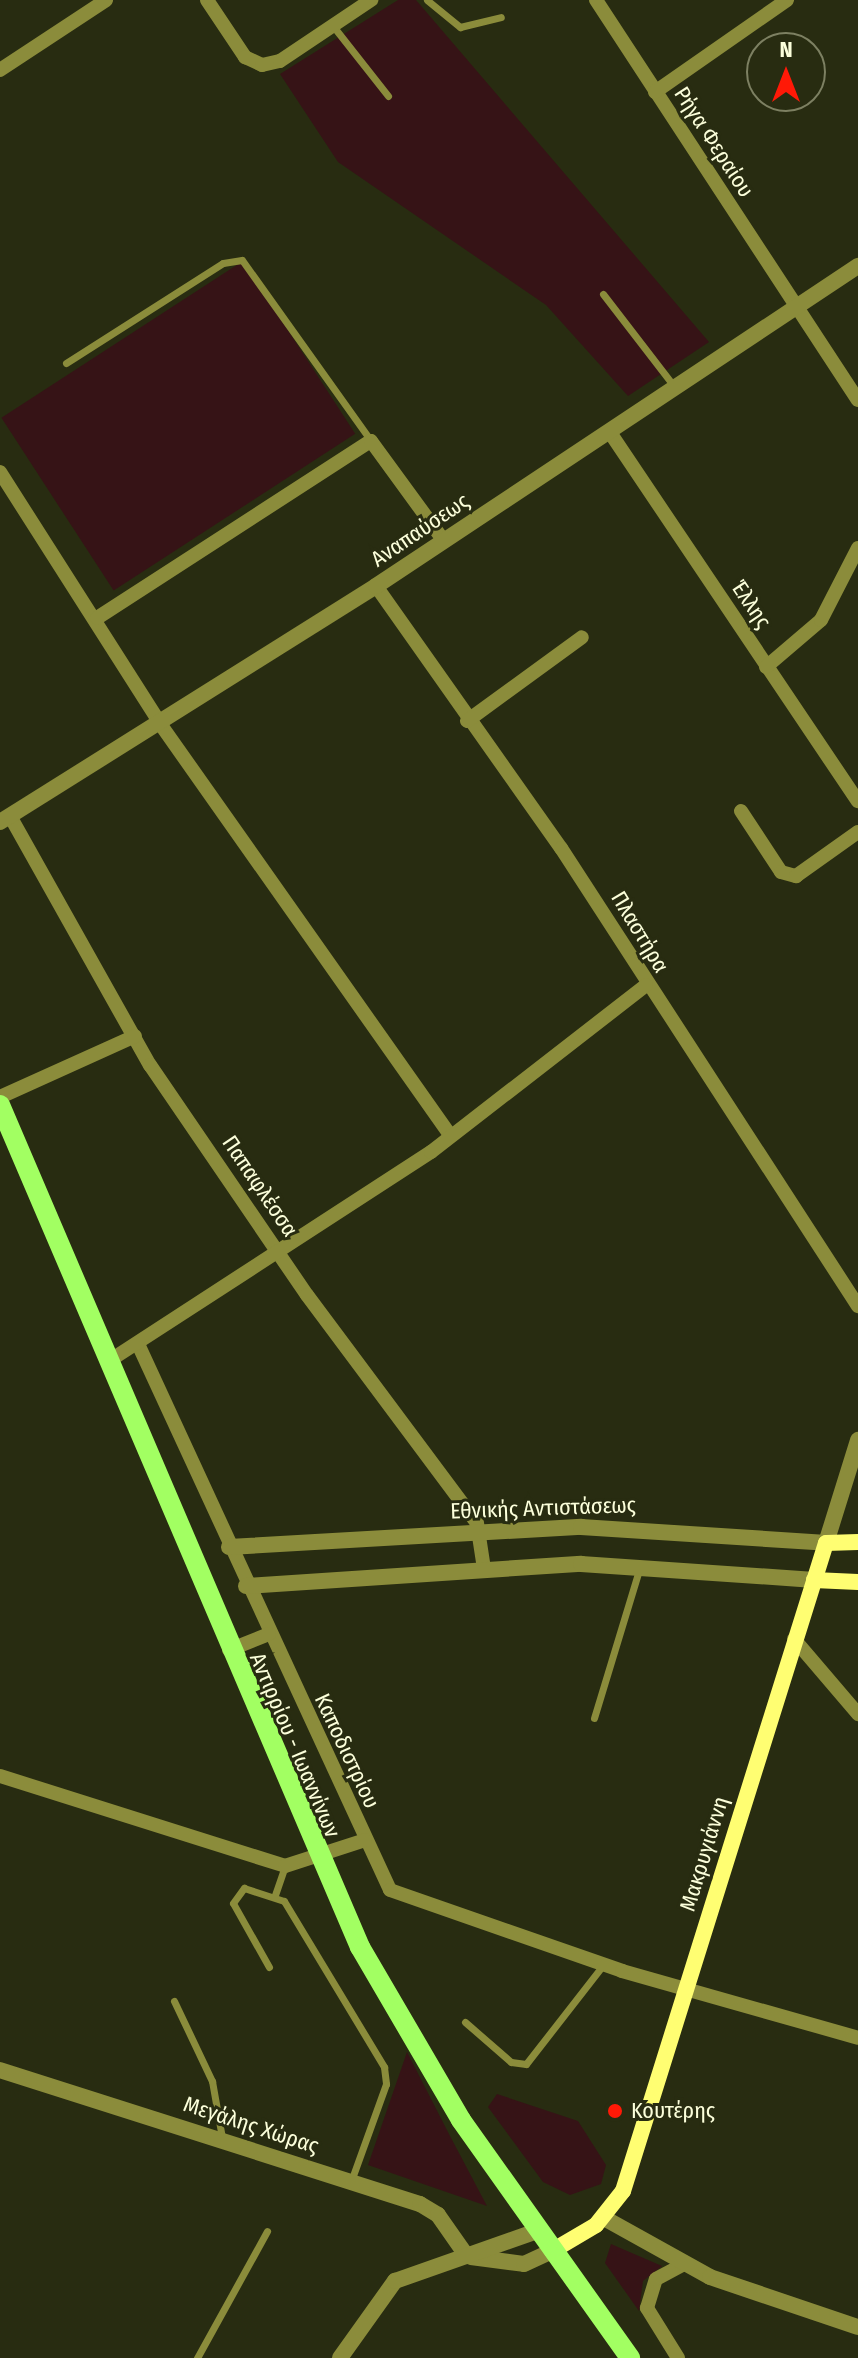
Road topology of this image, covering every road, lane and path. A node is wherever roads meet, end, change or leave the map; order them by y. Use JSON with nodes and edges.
{"nodes":[{"id":1,"x":106,"y":0,"type":"edge"},
{"id":2,"x":207,"y":0,"type":"edge"},
{"id":3,"x":371,"y":0,"type":"edge"},
{"id":4,"x":427,"y":0,"type":"edge"},
{"id":5,"x":596,"y":0,"type":"edge"},
{"id":6,"x":787,"y":0,"type":"edge"},
{"id":7,"x":501,"y":17,"type":"dead end"},
{"id":8,"x":333,"y":26,"type":"junction"},
{"id":9,"x":0,"y":70,"type":"edge"},
{"id":10,"x":655,"y":92,"type":"junction"},
{"id":11,"x":388,"y":96,"type":"dead end"},
{"id":12,"x":858,"y":266,"type":"edge"},
{"id":13,"x":603,"y":294,"type":"dead end"},
{"id":14,"x":793,"y":308,"type":"junction"},
{"id":15,"x":66,"y":363,"type":"dead end"},
{"id":16,"x":673,"y":385,"type":"junction"},
{"id":17,"x":858,"y":400,"type":"edge"},
{"id":18,"x":609,"y":431,"type":"junction"},
{"id":19,"x":371,"y":441,"type":"junction"},
{"id":20,"x":0,"y":472,"type":"edge"},
{"id":21,"x":444,"y":541,"type":"junction"},
{"id":22,"x":858,"y":548,"type":"edge"},
{"id":23,"x":376,"y":586,"type":"junction"},
{"id":24,"x":97,"y":618,"type":"junction"},
{"id":25,"x":582,"y":637,"type":"dead end"},
{"id":26,"x":766,"y":667,"type":"junction"},
{"id":27,"x":467,"y":721,"type":"junction"},
{"id":28,"x":161,"y":725,"type":"junction"},
{"id":29,"x":858,"y":801,"type":"edge"},
{"id":30,"x":741,"y":811,"type":"dead end"},
{"id":31,"x":5,"y":819,"type":"edge"},
{"id":32,"x":858,"y":832,"type":"edge"},
{"id":33,"x":646,"y":985,"type":"junction"},
{"id":34,"x":135,"y":1036,"type":"junction"},
{"id":35,"x":0,"y":1097,"type":"edge"},
{"id":36,"x":0,"y":1105,"type":"edge"},
{"id":37,"x":450,"y":1135,"type":"junction"},
{"id":38,"x":278,"y":1253,"type":"junction"},
{"id":39,"x":858,"y":1306,"type":"edge"},
{"id":40,"x":138,"y":1344,"type":"junction"},
{"id":41,"x":109,"y":1361,"type":"junction"},
{"id":42,"x":858,"y":1440,"type":"edge"},
{"id":43,"x":480,"y":1531,"type":"junction"},
{"id":44,"x":858,"y":1542,"type":"edge"},
{"id":45,"x":826,"y":1543,"type":"junction"},
{"id":46,"x":229,"y":1547,"type":"junction"},
{"id":47,"x":641,"y":1564,"type":"junction"},
{"id":48,"x":484,"y":1569,"type":"junction"},
{"id":49,"x":814,"y":1580,"type":"junction"},
{"id":50,"x":858,"y":1582,"type":"edge"},
{"id":51,"x":246,"y":1586,"type":"junction"},
{"id":52,"x":269,"y":1634,"type":"junction"},
{"id":53,"x":794,"y":1639,"type":"junction"},
{"id":54,"x":229,"y":1650,"type":"junction"},
{"id":55,"x":858,"y":1714,"type":"edge"},
{"id":56,"x":594,"y":1718,"type":"dead end"},
{"id":57,"x":0,"y":1776,"type":"edge"},
{"id":58,"x":365,"y":1840,"type":"junction"},
{"id":59,"x":316,"y":1858,"type":"junction"},
{"id":60,"x":285,"y":1866,"type":"junction"},
{"id":61,"x":275,"y":1895,"type":"junction"},
{"id":62,"x":603,"y":1965,"type":"junction"},
{"id":63,"x":269,"y":1967,"type":"dead end"},
{"id":64,"x":686,"y":1989,"type":"junction"},
{"id":65,"x":174,"y":2001,"type":"dead end"},
{"id":66,"x":465,"y":2022,"type":"dead end"},
{"id":67,"x":858,"y":2038,"type":"edge"},
{"id":68,"x":0,"y":2070,"type":"edge"},
{"id":69,"x":222,"y":2138,"type":"junction"},
{"id":70,"x":351,"y":2181,"type":"junction"},
{"id":71,"x":604,"y":2218,"type":"junction"},
{"id":72,"x":267,"y":2231,"type":"dead end"},
{"id":73,"x":537,"y":2231,"type":"junction"},
{"id":74,"x":552,"y":2251,"type":"junction"},
{"id":75,"x":466,"y":2255,"type":"junction"},
{"id":76,"x":682,"y":2265,"type":"junction"},
{"id":77,"x":858,"y":2327,"type":"edge"},
{"id":78,"x":197,"y":2358,"type":"edge"},
{"id":79,"x":340,"y":2358,"type":"edge"},
{"id":80,"x":630,"y":2358,"type":"edge"},
{"id":81,"x":678,"y":2358,"type":"edge"}],
"edges":[{"from":1,"to":9,"type":"street"},
{"from":2,"to":8,"type":"street"},
{"from":3,"to":8,"type":"street"},
{"from":4,"to":7,"type":"lane"},
{"from":5,"to":10,"type":"street","name":"Ρήγα Φεραίου"},
{"from":6,"to":10,"type":"street"},
{"from":8,"to":11,"type":"lane"},
{"from":10,"to":14,"type":"street","name":"Ρήγα Φεραίου"},
{"from":12,"to":14,"type":"street","name":"Αναπαύσεως"},
{"from":13,"to":16,"type":"lane"},
{"from":14,"to":16,"type":"street","name":"Αναπαύσεως"},
{"from":14,"to":17,"type":"street","name":"Ρήγα Φεραίου"},
{"from":15,"to":19,"type":"lane"},
{"from":16,"to":18,"type":"street","name":"Αναπαύσεως"},
{"from":18,"to":21,"type":"street","name":"Αναπαύσεως"},
{"from":18,"to":26,"type":"street","name":"Έλλης"},
{"from":19,"to":21,"type":"street"},
{"from":19,"to":24,"type":"street"},
{"from":20,"to":24,"type":"street"},
{"from":21,"to":23,"type":"street","name":"Αναπαύσεως"},
{"from":22,"to":26,"type":"street"},
{"from":23,"to":27,"type":"street","name":"Πλαστήρα"},
{"from":23,"to":28,"type":"street","name":"Αναπαύσεως"},
{"from":24,"to":28,"type":"street"},
{"from":25,"to":27,"type":"street"},
{"from":26,"to":29,"type":"street","name":"Έλλης"},
{"from":27,"to":33,"type":"street","name":"Πλαστήρα"},
{"from":28,"to":31,"type":"street","name":"Αναπαύσεως"},
{"from":28,"to":37,"type":"street"},
{"from":30,"to":32,"type":"street"},
{"from":31,"to":34,"type":"street","name":"Παπαφλέσσα"},
{"from":33,"to":37,"type":"street"},
{"from":33,"to":39,"type":"street","name":"Πλαστήρα"},
{"from":34,"to":35,"type":"street"},
{"from":34,"to":38,"type":"street","name":"Παπαφλέσσα"},
{"from":36,"to":41,"type":"main road","name":"Αντιρρίου - Ιωαννίνων"},
{"from":37,"to":38,"type":"street"},
{"from":38,"to":40,"type":"street"},
{"from":38,"to":43,"type":"street","name":"Παπαφλέσσα"},
{"from":40,"to":41,"type":"street"},
{"from":40,"to":46,"type":"street","name":"Καποδιστρίου"},
{"from":41,"to":54,"type":"main road","name":"Αντιρρίου - Ιωαννίνων"},
{"from":42,"to":45,"type":"street","name":"Μακρυγιάννη"},
{"from":43,"to":45,"type":"street","name":"Εθνικής Αντιστάσεως"},
{"from":43,"to":46,"type":"street","name":"Εθνικής Αντιστάσεως"},
{"from":43,"to":48,"type":"street","name":"Παπαφλέσσα"},
{"from":44,"to":45,"type":"main road","name":"Εθνικής Αντιστάσεως"},
{"from":45,"to":49,"type":"main road","name":"Μακρυγιάννη"},
{"from":46,"to":51,"type":"street","name":"Καποδιστρίου"},
{"from":47,"to":48,"type":"street"},
{"from":47,"to":49,"type":"street"},
{"from":47,"to":56,"type":"lane"},
{"from":48,"to":51,"type":"street"},
{"from":49,"to":50,"type":"main road"},
{"from":49,"to":53,"type":"main road","name":"Μακρυγιάννη"},
{"from":51,"to":52,"type":"street","name":"Καποδιστρίου"},
{"from":52,"to":54,"type":"street"},
{"from":52,"to":58,"type":"street","name":"Καποδιστρίου"},
{"from":53,"to":55,"type":"street"},
{"from":53,"to":64,"type":"main road","name":"Μακρυγιάννη"},
{"from":54,"to":59,"type":"main road","name":"Αντιρρίου - Ιωαννίνων"},
{"from":57,"to":60,"type":"street"},
{"from":58,"to":59,"type":"street"},
{"from":58,"to":62,"type":"street","name":"Καποδιστρίου"},
{"from":59,"to":60,"type":"street"},
{"from":59,"to":73,"type":"main road","name":"Αντιρρίου - Ιωαννίνων"},
{"from":60,"to":61,"type":"lane"},
{"from":61,"to":63,"type":"lane"},
{"from":61,"to":70,"type":"lane"},
{"from":62,"to":64,"type":"street","name":"Καποδιστρίου"},
{"from":62,"to":66,"type":"lane"},
{"from":64,"to":67,"type":"street","name":"Καποδιστρίου"},
{"from":64,"to":71,"type":"main road","name":"Μακρυγιάννη"},
{"from":65,"to":69,"type":"lane"},
{"from":68,"to":69,"type":"street","name":"Μεγάλης Χώρας"},
{"from":69,"to":70,"type":"street","name":"Μεγάλης Χώρας"},
{"from":70,"to":75,"type":"street","name":"Μεγάλης Χώρας"},
{"from":71,"to":74,"type":"main road","name":"Μακρυγιάννη"},
{"from":71,"to":76,"type":"street"},
{"from":72,"to":78,"type":"lane"},
{"from":73,"to":74,"type":"main road","name":"Αντιρρίου - Ιωαννίνων"},
{"from":73,"to":75,"type":"street"},
{"from":74,"to":75,"type":"street"},
{"from":74,"to":80,"type":"main road","name":"Αντιρρίου - Ιωαννίνων"},
{"from":75,"to":79,"type":"street"},
{"from":76,"to":77,"type":"street"},
{"from":76,"to":81,"type":"street"}]}
